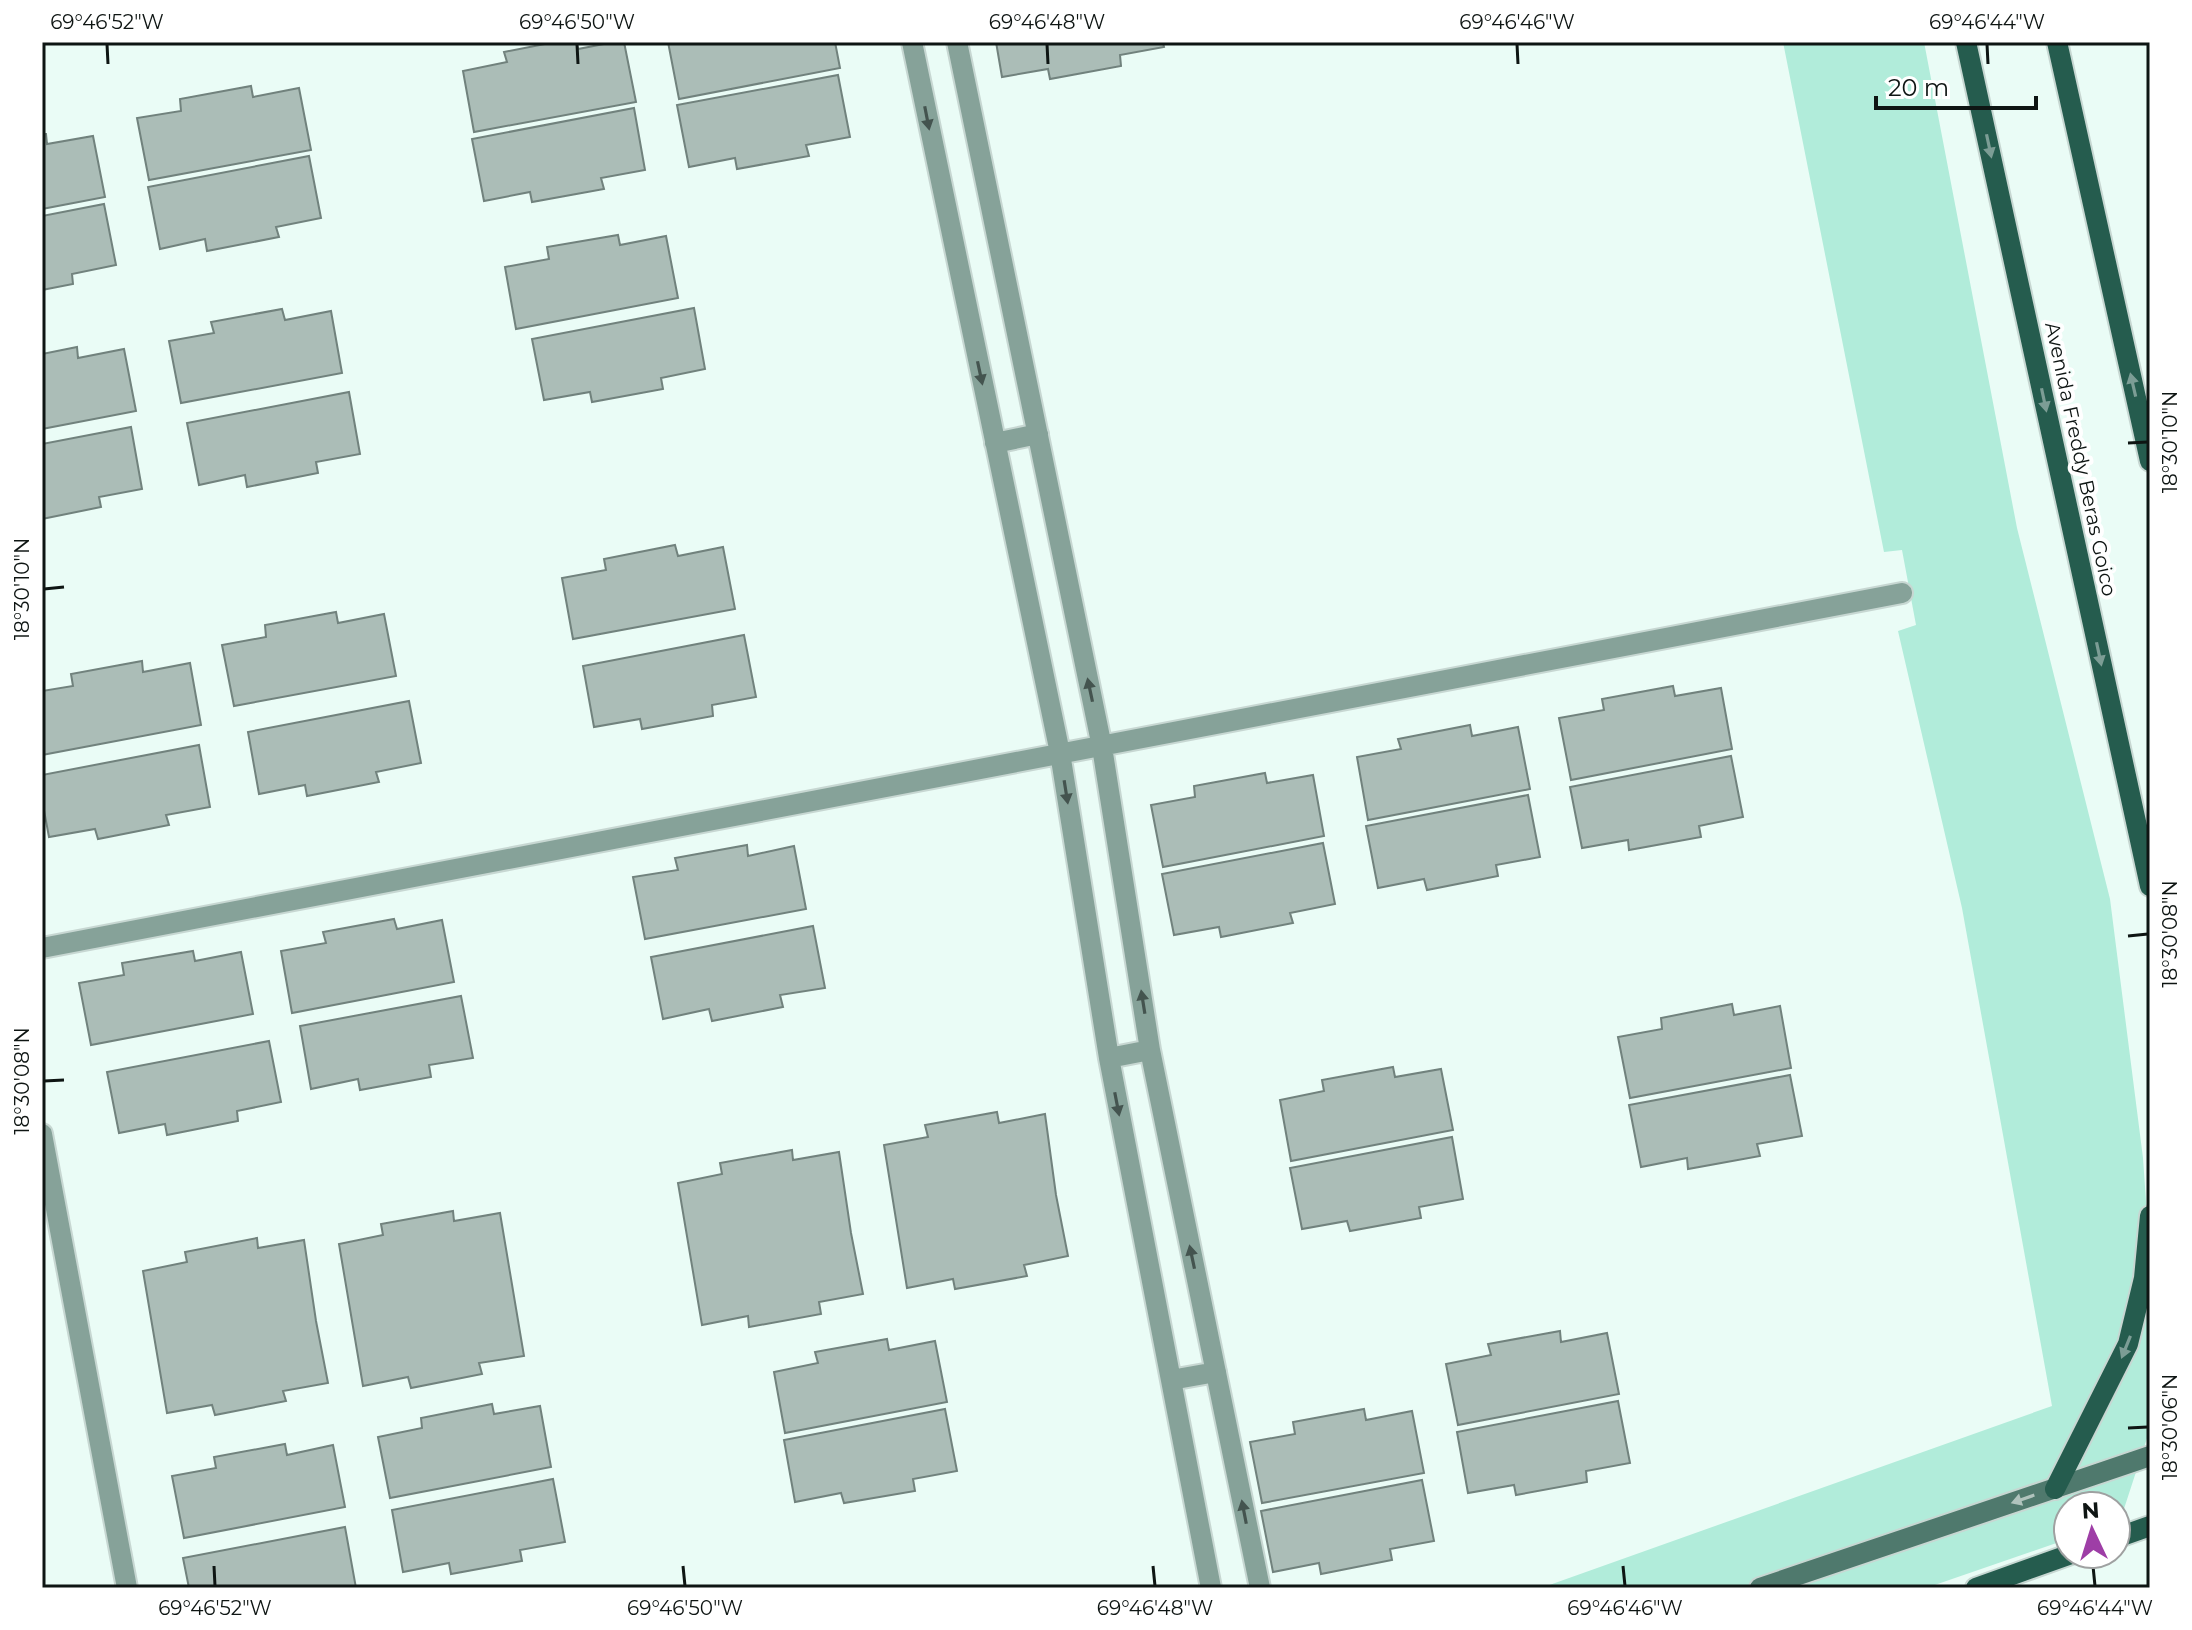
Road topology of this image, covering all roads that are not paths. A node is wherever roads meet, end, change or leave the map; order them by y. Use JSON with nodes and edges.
{"nodes":[{"id":1,"x":912,"y":42,"type":"edge"},
{"id":2,"x":957,"y":42,"type":"edge"},
{"id":3,"x":1966,"y":42,"type":"edge"},
{"id":4,"x":2057,"y":42,"type":"edge"},
{"id":5,"x":1038,"y":434,"type":"junction"},
{"id":6,"x":995,"y":443,"type":"junction"},
{"id":7,"x":2150,"y":461,"type":"edge"},
{"id":8,"x":1902,"y":593,"type":"dead end"},
{"id":9,"x":1102,"y":747,"type":"junction"},
{"id":10,"x":1060,"y":753,"type":"junction"},
{"id":11,"x":2150,"y":886,"type":"edge"},
{"id":12,"x":42,"y":948,"type":"edge"},
{"id":13,"x":1150,"y":1050,"type":"junction"},
{"id":14,"x":1109,"y":1058,"type":"junction"},
{"id":15,"x":42,"y":1134,"type":"edge"},
{"id":16,"x":2150,"y":1216,"type":"edge"},
{"id":17,"x":1216,"y":1372,"type":"junction"},
{"id":18,"x":1171,"y":1380,"type":"junction"},
{"id":19,"x":2150,"y":1456,"type":"edge"},
{"id":20,"x":2055,"y":1489,"type":"junction"},
{"id":21,"x":2052,"y":1561,"type":"edge"},
{"id":22,"x":127,"y":1588,"type":"edge"},
{"id":23,"x":1211,"y":1588,"type":"edge"},
{"id":24,"x":1260,"y":1588,"type":"edge"},
{"id":25,"x":1760,"y":1588,"type":"edge"},
{"id":26,"x":1976,"y":1588,"type":"edge"}],
"edges":[{"from":1,"to":6,"type":"street","one_way":true},
{"from":2,"to":5,"type":"street"},
{"from":3,"to":11,"type":"main road","name":"Avenida Freddy Beras Goico","one_way":true},
{"from":7,"to":4,"type":"main road","one_way":true},
{"from":5,"to":6,"type":"street"},
{"from":9,"to":5,"type":"street","one_way":true},
{"from":6,"to":10,"type":"street"},
{"from":8,"to":9,"type":"street"},
{"from":9,"to":10,"type":"street"},
{"from":13,"to":9,"type":"street","one_way":true},
{"from":10,"to":12,"type":"street"},
{"from":10,"to":14,"type":"street","one_way":true},
{"from":13,"to":14,"type":"street"},
{"from":17,"to":13,"type":"street","one_way":true},
{"from":14,"to":18,"type":"street","one_way":true},
{"from":15,"to":22,"type":"street"},
{"from":16,"to":20,"type":"main road","one_way":true},
{"from":17,"to":18,"type":"street"},
{"from":24,"to":17,"type":"street","one_way":true},
{"from":18,"to":23,"type":"street"},
{"from":19,"to":20,"type":"street"},
{"from":20,"to":25,"type":"street","one_way":true},
{"from":21,"to":26,"type":"main road"}]}
